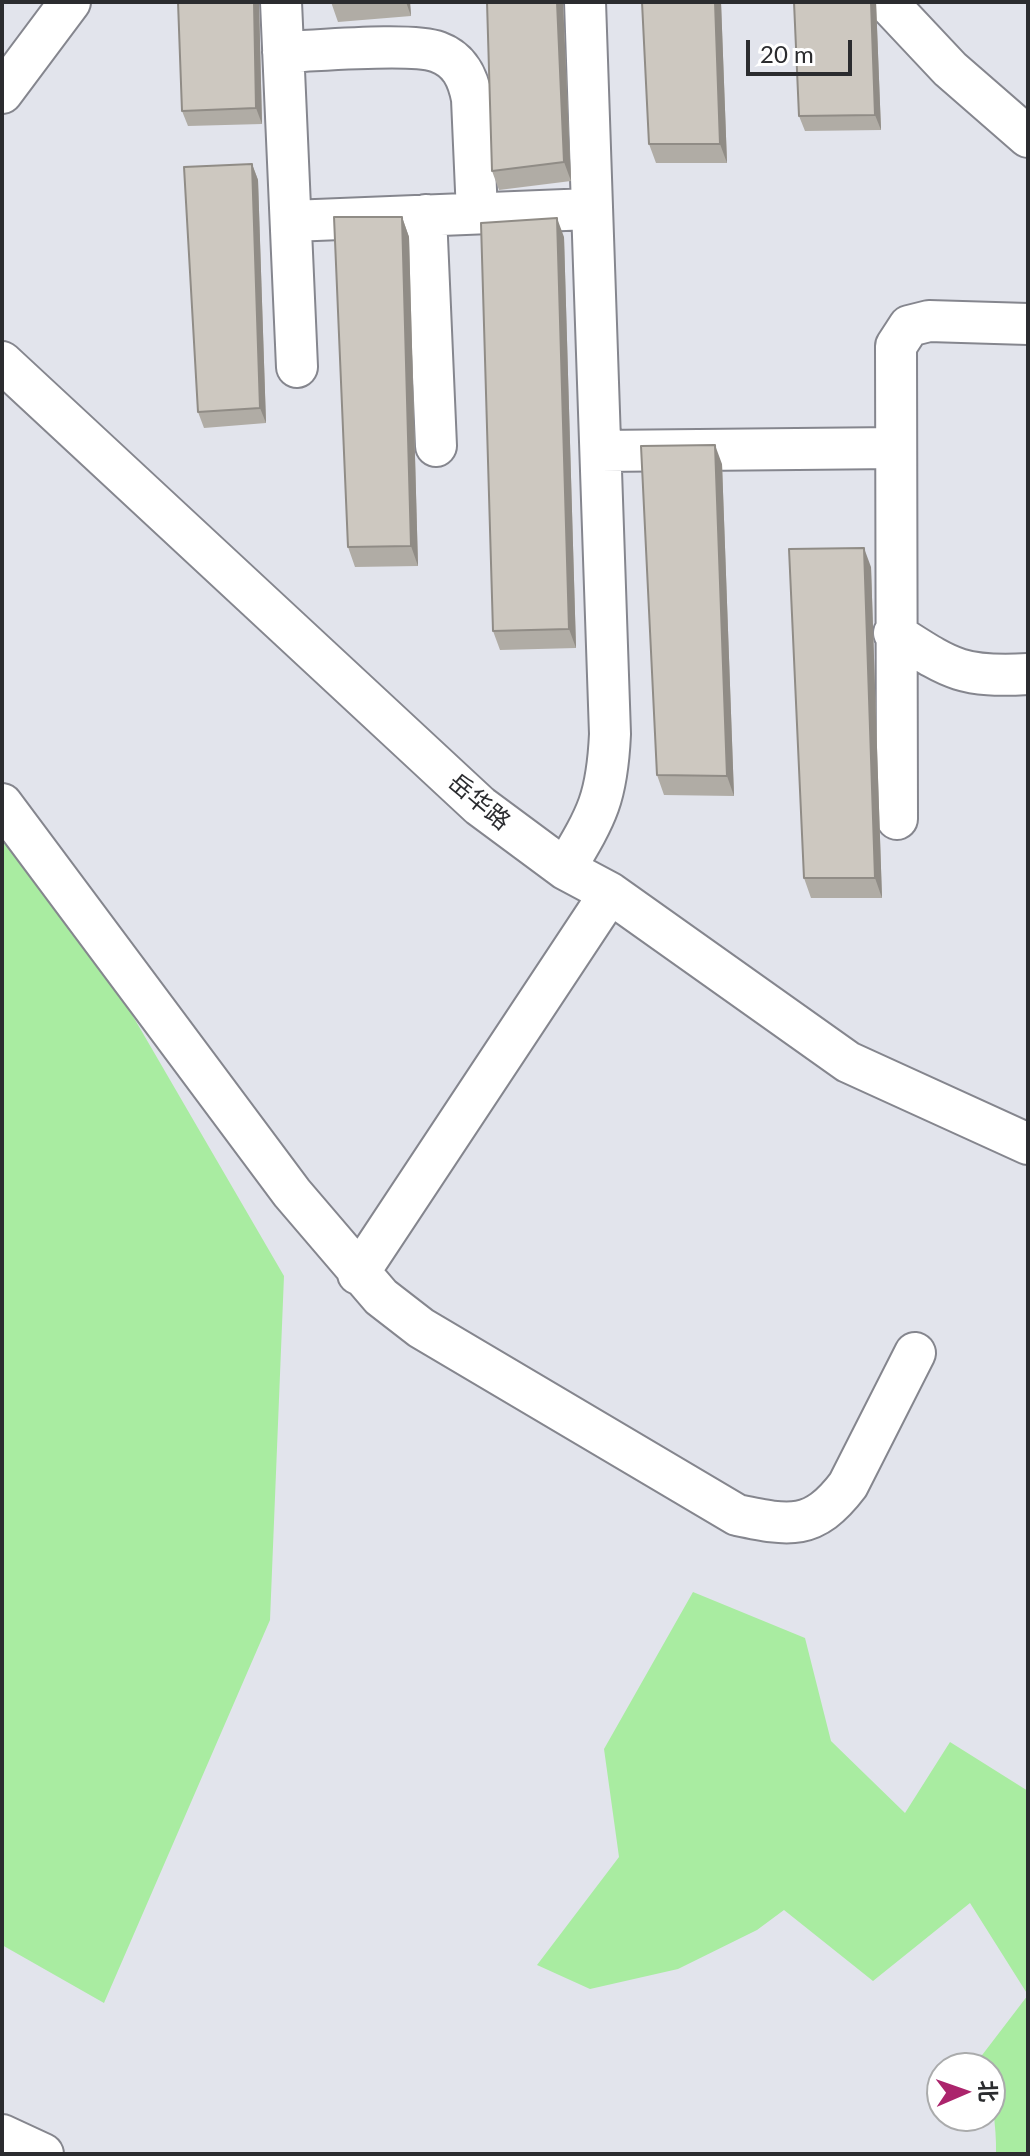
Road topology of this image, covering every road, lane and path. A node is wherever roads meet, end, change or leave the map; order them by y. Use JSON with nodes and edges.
{"nodes":[{"id":1,"x":70,"y":2,"type":"edge"},
{"id":2,"x":281,"y":2,"type":"edge"},
{"id":3,"x":585,"y":2,"type":"edge"},
{"id":4,"x":887,"y":2,"type":"edge"},
{"id":5,"x":283,"y":52,"type":"junction"},
{"id":6,"x":2,"y":93,"type":"edge"},
{"id":7,"x":1028,"y":137,"type":"edge"},
{"id":8,"x":590,"y":209,"type":"junction"},
{"id":9,"x":477,"y":213,"type":"junction"},
{"id":10,"x":426,"y":215,"type":"junction"},
{"id":11,"x":291,"y":221,"type":"junction"},
{"id":12,"x":1028,"y":324,"type":"edge"},
{"id":13,"x":2,"y":362,"type":"edge"},
{"id":14,"x":297,"y":367,"type":"dead end"},
{"id":15,"x":436,"y":446,"type":"dead end"},
{"id":16,"x":895,"y":448,"type":"junction"},
{"id":17,"x":601,"y":451,"type":"junction"},
{"id":18,"x":894,"y":633,"type":"junction"},
{"id":19,"x":1028,"y":674,"type":"edge"},
{"id":20,"x":2,"y":804,"type":"edge"},
{"id":21,"x":897,"y":819,"type":"dead end"},
{"id":22,"x":565,"y":869,"type":"junction"},
{"id":23,"x":610,"y":893,"type":"junction"},
{"id":24,"x":1028,"y":1144,"type":"edge"},
{"id":25,"x":358,"y":1274,"type":"junction"},
{"id":26,"x":915,"y":1353,"type":"dead end"},
{"id":27,"x":2,"y":2135,"type":"edge"},
{"id":28,"x":43,"y":2154,"type":"edge"}],
"edges":[{"from":1,"to":6,"type":"street"},
{"from":2,"to":5,"type":"street"},
{"from":3,"to":8,"type":"street"},
{"from":4,"to":7,"type":"street"},
{"from":5,"to":9,"type":"street"},
{"from":5,"to":11,"type":"street"},
{"from":8,"to":9,"type":"street"},
{"from":8,"to":17,"type":"street"},
{"from":9,"to":10,"type":"street"},
{"from":10,"to":11,"type":"street"},
{"from":10,"to":15,"type":"street"},
{"from":11,"to":14,"type":"street"},
{"from":12,"to":16,"type":"street"},
{"from":13,"to":22,"type":"street","name":"岳华路"},
{"from":16,"to":17,"type":"street"},
{"from":16,"to":18,"type":"street"},
{"from":17,"to":22,"type":"street"},
{"from":18,"to":19,"type":"street"},
{"from":18,"to":21,"type":"street"},
{"from":20,"to":25,"type":"street"},
{"from":22,"to":23,"type":"street","name":"岳华路"},
{"from":23,"to":24,"type":"street","name":"岳华路"},
{"from":23,"to":25,"type":"street"},
{"from":25,"to":26,"type":"street"},
{"from":27,"to":28,"type":"street"}]}
